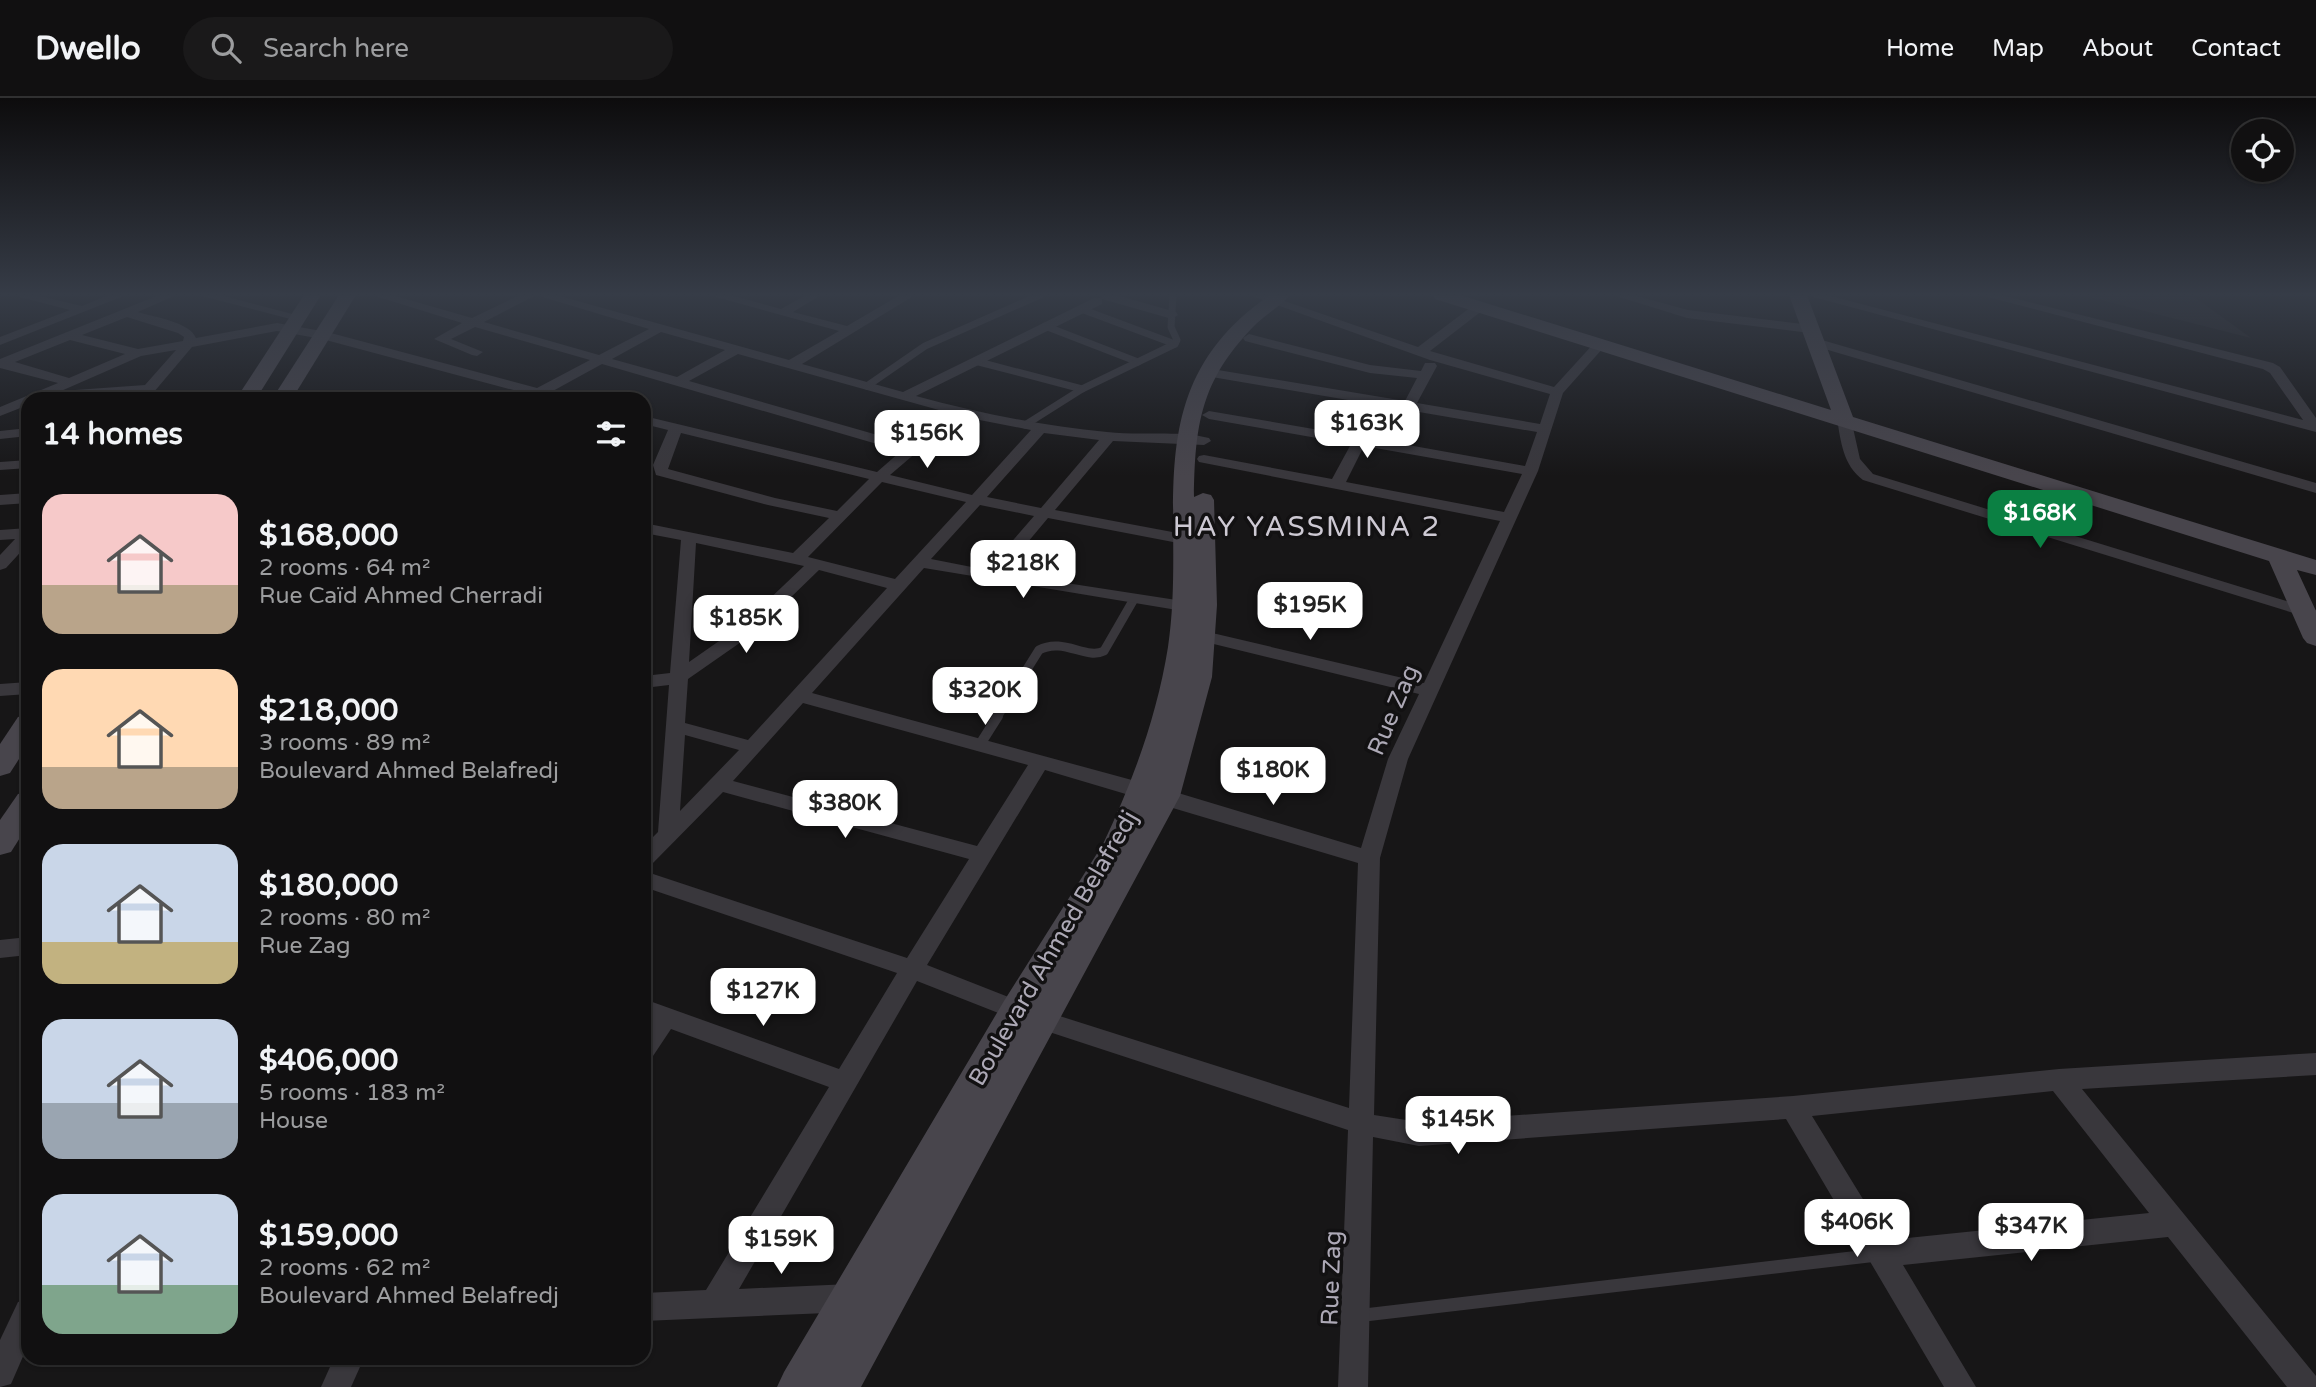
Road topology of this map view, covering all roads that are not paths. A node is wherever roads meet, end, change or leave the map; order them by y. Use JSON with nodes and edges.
{"nodes":[{"id":1,"x":23,"y":355,"type":"edge"},
{"id":2,"x":133,"y":355,"type":"edge"},
{"id":3,"x":178,"y":355,"type":"edge"},
{"id":4,"x":274,"y":355,"type":"edge"},
{"id":5,"x":310,"y":355,"type":"edge"},
{"id":6,"x":398,"y":355,"type":"edge"},
{"id":7,"x":587,"y":355,"type":"edge"},
{"id":8,"x":607,"y":355,"type":"edge"},
{"id":9,"x":726,"y":355,"type":"edge"},
{"id":10,"x":760,"y":355,"type":"edge"},
{"id":11,"x":807,"y":355,"type":"edge"},
{"id":12,"x":912,"y":355,"type":"edge"},
{"id":13,"x":987,"y":355,"type":"edge"},
{"id":14,"x":1120,"y":355,"type":"edge"},
{"id":15,"x":1152,"y":355,"type":"edge"},
{"id":16,"x":1227,"y":355,"type":"edge"},
{"id":17,"x":1233,"y":355,"type":"edge"},
{"id":18,"x":1316,"y":355,"type":"edge"},
{"id":19,"x":1427,"y":355,"type":"edge"},
{"id":20,"x":1431,"y":355,"type":"edge"},
{"id":21,"x":1591,"y":355,"type":"edge"},
{"id":22,"x":1640,"y":355,"type":"edge"},
{"id":23,"x":1654,"y":355,"type":"edge"},
{"id":24,"x":1820,"y":355,"type":"edge"},
{"id":25,"x":1876,"y":355,"type":"edge"},
{"id":26,"x":2040,"y":355,"type":"edge"},
{"id":27,"x":2225,"y":355,"type":"edge"},
{"id":28,"x":600,"y":359,"type":"junction"},
{"id":29,"x":975,"y":361,"type":"junction"},
{"id":30,"x":1138,"y":362,"type":"junction"},
{"id":31,"x":2,"y":364,"type":"edge"},
{"id":32,"x":792,"y":364,"type":"junction"},
{"id":33,"x":1215,"y":374,"type":"junction"},
{"id":34,"x":1425,"y":375,"type":"junction"},
{"id":35,"x":67,"y":381,"type":"junction"},
{"id":36,"x":678,"y":382,"type":"junction"},
{"id":37,"x":867,"y":386,"type":"junction"},
{"id":38,"x":1082,"y":389,"type":"junction"},
{"id":39,"x":42,"y":392,"type":"edge"},
{"id":40,"x":147,"y":392,"type":"edge"},
{"id":41,"x":250,"y":392,"type":"edge"},
{"id":42,"x":286,"y":392,"type":"edge"},
{"id":43,"x":536,"y":392,"type":"edge"},
{"id":44,"x":542,"y":392,"type":"edge"},
{"id":45,"x":1558,"y":392,"type":"junction"},
{"id":46,"x":902,"y":397,"type":"junction"},
{"id":47,"x":21,"y":402,"type":"edge"},
{"id":48,"x":1410,"y":405,"type":"junction"},
{"id":49,"x":956,"y":411,"type":"junction"},
{"id":50,"x":0,"y":412,"type":"edge"},
{"id":51,"x":1841,"y":412,"type":"junction"},
{"id":52,"x":651,"y":422,"type":"edge"},
{"id":53,"x":1033,"y":427,"type":"junction"},
{"id":54,"x":676,"y":428,"type":"junction"},
{"id":55,"x":2316,"y":428,"type":"edge"},
{"id":56,"x":1546,"y":429,"type":"junction"},
{"id":57,"x":21,"y":433,"type":"edge"},
{"id":58,"x":0,"y":435,"type":"edge"},
{"id":59,"x":1110,"y":437,"type":"junction"},
{"id":60,"x":1201,"y":439,"type":"junction"},
{"id":61,"x":1360,"y":441,"type":"junction"},
{"id":62,"x":1388,"y":446,"type":"junction"},
{"id":63,"x":909,"y":449,"type":"junction"},
{"id":64,"x":21,"y":464,"type":"edge"},
{"id":65,"x":0,"y":466,"type":"edge"},
{"id":66,"x":1531,"y":471,"type":"junction"},
{"id":67,"x":878,"y":478,"type":"junction"},
{"id":68,"x":1337,"y":484,"type":"junction"},
{"id":69,"x":2316,"y":488,"type":"edge"},
{"id":70,"x":21,"y":498,"type":"edge"},
{"id":71,"x":0,"y":500,"type":"edge"},
{"id":72,"x":976,"y":500,"type":"junction"},
{"id":73,"x":1047,"y":513,"type":"junction"},
{"id":74,"x":839,"y":516,"type":"junction"},
{"id":75,"x":1510,"y":518,"type":"junction"},
{"id":76,"x":651,"y":529,"type":"edge"},
{"id":77,"x":21,"y":534,"type":"edge"},
{"id":78,"x":0,"y":536,"type":"edge"},
{"id":79,"x":689,"y":536,"type":"junction"},
{"id":80,"x":21,"y":541,"type":"edge"},
{"id":81,"x":1194,"y":541,"type":"junction"},
{"id":82,"x":2279,"y":556,"type":"junction"},
{"id":83,"x":797,"y":559,"type":"junction"},
{"id":84,"x":919,"y":562,"type":"junction"},
{"id":85,"x":815,"y":564,"type":"junction"},
{"id":86,"x":0,"y":565,"type":"edge"},
{"id":87,"x":2314,"y":566,"type":"edge"},
{"id":88,"x":991,"y":576,"type":"junction"},
{"id":89,"x":897,"y":585,"type":"junction"},
{"id":90,"x":1134,"y":599,"type":"junction"},
{"id":91,"x":2310,"y":614,"type":"edge"},
{"id":92,"x":1190,"y":625,"type":"junction"},
{"id":93,"x":2316,"y":638,"type":"edge"},
{"id":94,"x":677,"y":678,"type":"junction"},
{"id":95,"x":651,"y":681,"type":"edge"},
{"id":96,"x":21,"y":688,"type":"edge"},
{"id":97,"x":0,"y":690,"type":"edge"},
{"id":98,"x":1428,"y":690,"type":"junction"},
{"id":99,"x":797,"y":695,"type":"junction"},
{"id":100,"x":674,"y":726,"type":"junction"},
{"id":101,"x":21,"y":734,"type":"edge"},
{"id":102,"x":979,"y":746,"type":"junction"},
{"id":103,"x":751,"y":747,"type":"junction"},
{"id":104,"x":1040,"y":763,"type":"junction"},
{"id":105,"x":0,"y":766,"type":"edge"},
{"id":106,"x":719,"y":784,"type":"junction"},
{"id":107,"x":1153,"y":794,"type":"junction"},
{"id":108,"x":21,"y":812,"type":"edge"},
{"id":109,"x":668,"y":836,"type":"junction"},
{"id":110,"x":0,"y":844,"type":"edge"},
{"id":111,"x":651,"y":852,"type":"edge"},
{"id":112,"x":982,"y":855,"type":"junction"},
{"id":113,"x":1368,"y":858,"type":"junction"},
{"id":114,"x":651,"y":881,"type":"edge"},
{"id":115,"x":21,"y":947,"type":"edge"},
{"id":116,"x":0,"y":949,"type":"edge"},
{"id":117,"x":912,"y":969,"type":"junction"},
{"id":118,"x":655,"y":1013,"type":"edge"},
{"id":119,"x":1029,"y":1016,"type":"junction"},
{"id":120,"x":2316,"y":1064,"type":"edge"},
{"id":121,"x":2059,"y":1080,"type":"junction"},
{"id":122,"x":845,"y":1082,"type":"junction"},
{"id":123,"x":1793,"y":1107,"type":"junction"},
{"id":124,"x":1363,"y":1124,"type":"junction"},
{"id":125,"x":2176,"y":1223,"type":"junction"},
{"id":126,"x":1882,"y":1254,"type":"junction"},
{"id":127,"x":850,"y":1298,"type":"junction"},
{"id":128,"x":714,"y":1304,"type":"junction"},
{"id":129,"x":651,"y":1307,"type":"edge"},
{"id":130,"x":1356,"y":1317,"type":"junction"},
{"id":131,"x":19,"y":1327,"type":"edge"},
{"id":132,"x":346,"y":1365,"type":"edge"},
{"id":133,"x":0,"y":1373,"type":"edge"},
{"id":134,"x":337,"y":1387,"type":"edge"},
{"id":135,"x":799,"y":1387,"type":"edge"},
{"id":136,"x":837,"y":1387,"type":"edge"},
{"id":137,"x":1353,"y":1387,"type":"edge"},
{"id":138,"x":1961,"y":1387,"type":"edge"},
{"id":139,"x":2306,"y":1387,"type":"edge"}],
"edges":[{"from":1,"to":31,"type":"street"},
{"from":2,"to":35,"type":"street"},
{"from":3,"to":40,"type":"street"},
{"from":4,"to":41,"type":"street"},
{"from":5,"to":42,"type":"street"},
{"from":6,"to":43,"type":"street"},
{"from":7,"to":28,"type":"street"},
{"from":8,"to":28,"type":"street"},
{"from":9,"to":36,"type":"street"},
{"from":10,"to":32,"type":"street"},
{"from":11,"to":32,"type":"street"},
{"from":12,"to":37,"type":"lane"},
{"from":13,"to":29,"type":"street"},
{"from":14,"to":30,"type":"lane"},
{"from":15,"to":30,"type":"lane"},
{"from":16,"to":33,"type":"street","name":"Boulevard Ahmed Belafredj"},
{"from":17,"to":33,"type":"street","name":"Boulevard Ahmed Belafredj"},
{"from":18,"to":34,"type":"street"},
{"from":19,"to":34,"type":"street"},
{"from":20,"to":45,"type":"street"},
{"from":21,"to":45,"type":"street"},
{"from":22,"to":51,"type":"street"},
{"from":23,"to":51,"type":"street"},
{"from":24,"to":51,"type":"street"},
{"from":25,"to":69,"type":"street"},
{"from":26,"to":55,"type":"street"},
{"from":27,"to":55,"type":"street"},
{"from":28,"to":36,"type":"street"},
{"from":28,"to":44,"type":"street"},
{"from":29,"to":38,"type":"lane"},
{"from":29,"to":46,"type":"street"},
{"from":30,"to":38,"type":"lane"},
{"from":31,"to":35,"type":"street"},
{"from":32,"to":37,"type":"street"},
{"from":33,"to":48,"type":"street"},
{"from":33,"to":60,"type":"street","name":"Boulevard Ahmed Belafredj"},
{"from":34,"to":48,"type":"street"},
{"from":35,"to":39,"type":"street"},
{"from":36,"to":63,"type":"street"},
{"from":37,"to":46,"type":"street"},
{"from":38,"to":53,"type":"lane"},
{"from":45,"to":56,"type":"street","name":"Rue Zag"},
{"from":46,"to":49,"type":"street"},
{"from":47,"to":50,"type":"street"},
{"from":48,"to":56,"type":"street"},
{"from":48,"to":62,"type":"street"},
{"from":49,"to":53,"type":"street"},
{"from":49,"to":63,"type":"street"},
{"from":51,"to":82,"type":"street"},
{"from":51,"to":87,"type":"street"},
{"from":51,"to":91,"type":"street"},
{"from":52,"to":54,"type":"street"},
{"from":53,"to":59,"type":"street"},
{"from":53,"to":72,"type":"street"},
{"from":54,"to":67,"type":"street"},
{"from":54,"to":74,"type":"street"},
{"from":56,"to":66,"type":"street","name":"Rue Zag"},
{"from":57,"to":58,"type":"street"},
{"from":59,"to":60,"type":"street"},
{"from":59,"to":73,"type":"street"},
{"from":60,"to":61,"type":"street"},
{"from":60,"to":68,"type":"street"},
{"from":60,"to":81,"type":"street","name":"Boulevard Ahmed Belafredj"},
{"from":61,"to":62,"type":"street"},
{"from":61,"to":68,"type":"street"},
{"from":62,"to":66,"type":"street"},
{"from":63,"to":67,"type":"street"},
{"from":64,"to":65,"type":"street"},
{"from":66,"to":75,"type":"street","name":"Rue Zag"},
{"from":67,"to":72,"type":"street"},
{"from":67,"to":74,"type":"street"},
{"from":68,"to":75,"type":"street"},
{"from":70,"to":71,"type":"street"},
{"from":72,"to":73,"type":"street"},
{"from":72,"to":84,"type":"street"},
{"from":73,"to":81,"type":"street"},
{"from":73,"to":88,"type":"street"},
{"from":74,"to":83,"type":"street"},
{"from":75,"to":98,"type":"street","name":"Rue Zag"},
{"from":76,"to":79,"type":"street"},
{"from":77,"to":78,"type":"street"},
{"from":79,"to":83,"type":"street"},
{"from":79,"to":94,"type":"street"},
{"from":80,"to":86,"type":"street"},
{"from":81,"to":92,"type":"street","name":"Boulevard Ahmed Belafredj"},
{"from":82,"to":87,"type":"street"},
{"from":82,"to":91,"type":"street"},
{"from":83,"to":85,"type":"street"},
{"from":84,"to":88,"type":"street"},
{"from":84,"to":89,"type":"street"},
{"from":85,"to":89,"type":"street"},
{"from":85,"to":94,"type":"street"},
{"from":88,"to":90,"type":"street"},
{"from":89,"to":99,"type":"street"},
{"from":90,"to":92,"type":"street"},
{"from":90,"to":102,"type":"lane"},
{"from":91,"to":93,"type":"street"},
{"from":92,"to":98,"type":"street"},
{"from":92,"to":107,"type":"street","name":"Boulevard Ahmed Belafredj"},
{"from":94,"to":95,"type":"street"},
{"from":94,"to":100,"type":"street"},
{"from":96,"to":97,"type":"street"},
{"from":98,"to":113,"type":"street","name":"Rue Zag"},
{"from":99,"to":102,"type":"street"},
{"from":99,"to":103,"type":"street"},
{"from":100,"to":103,"type":"street"},
{"from":100,"to":109,"type":"street"},
{"from":101,"to":105,"type":"street"},
{"from":102,"to":104,"type":"street"},
{"from":103,"to":106,"type":"street"},
{"from":104,"to":107,"type":"street"},
{"from":104,"to":112,"type":"street"},
{"from":106,"to":109,"type":"street"},
{"from":106,"to":112,"type":"street"},
{"from":107,"to":113,"type":"street"},
{"from":107,"to":119,"type":"street","name":"Boulevard Ahmed Belafredj"},
{"from":108,"to":110,"type":"street"},
{"from":109,"to":111,"type":"street"},
{"from":112,"to":117,"type":"street"},
{"from":113,"to":124,"type":"street","name":"Rue Zag"},
{"from":114,"to":117,"type":"street"},
{"from":115,"to":116,"type":"street"},
{"from":117,"to":119,"type":"street"},
{"from":117,"to":122,"type":"street"},
{"from":118,"to":122,"type":"street"},
{"from":119,"to":124,"type":"street"},
{"from":119,"to":127,"type":"street","name":"Boulevard Ahmed Belafredj"},
{"from":119,"to":136,"type":"street","name":"Boulevard Ahmed Belafredj"},
{"from":120,"to":121,"type":"street"},
{"from":121,"to":123,"type":"street"},
{"from":121,"to":125,"type":"street"},
{"from":122,"to":128,"type":"street"},
{"from":123,"to":124,"type":"street"},
{"from":123,"to":126,"type":"street"},
{"from":124,"to":130,"type":"street","name":"Rue Zag"},
{"from":125,"to":126,"type":"street"},
{"from":125,"to":139,"type":"street"},
{"from":126,"to":130,"type":"lane"},
{"from":126,"to":138,"type":"street"},
{"from":127,"to":128,"type":"street"},
{"from":127,"to":135,"type":"street","name":"Boulevard Ahmed Belafredj"},
{"from":128,"to":129,"type":"street"},
{"from":130,"to":137,"type":"street","name":"Rue Zag"},
{"from":131,"to":133,"type":"street"},
{"from":132,"to":134,"type":"street"}]}
